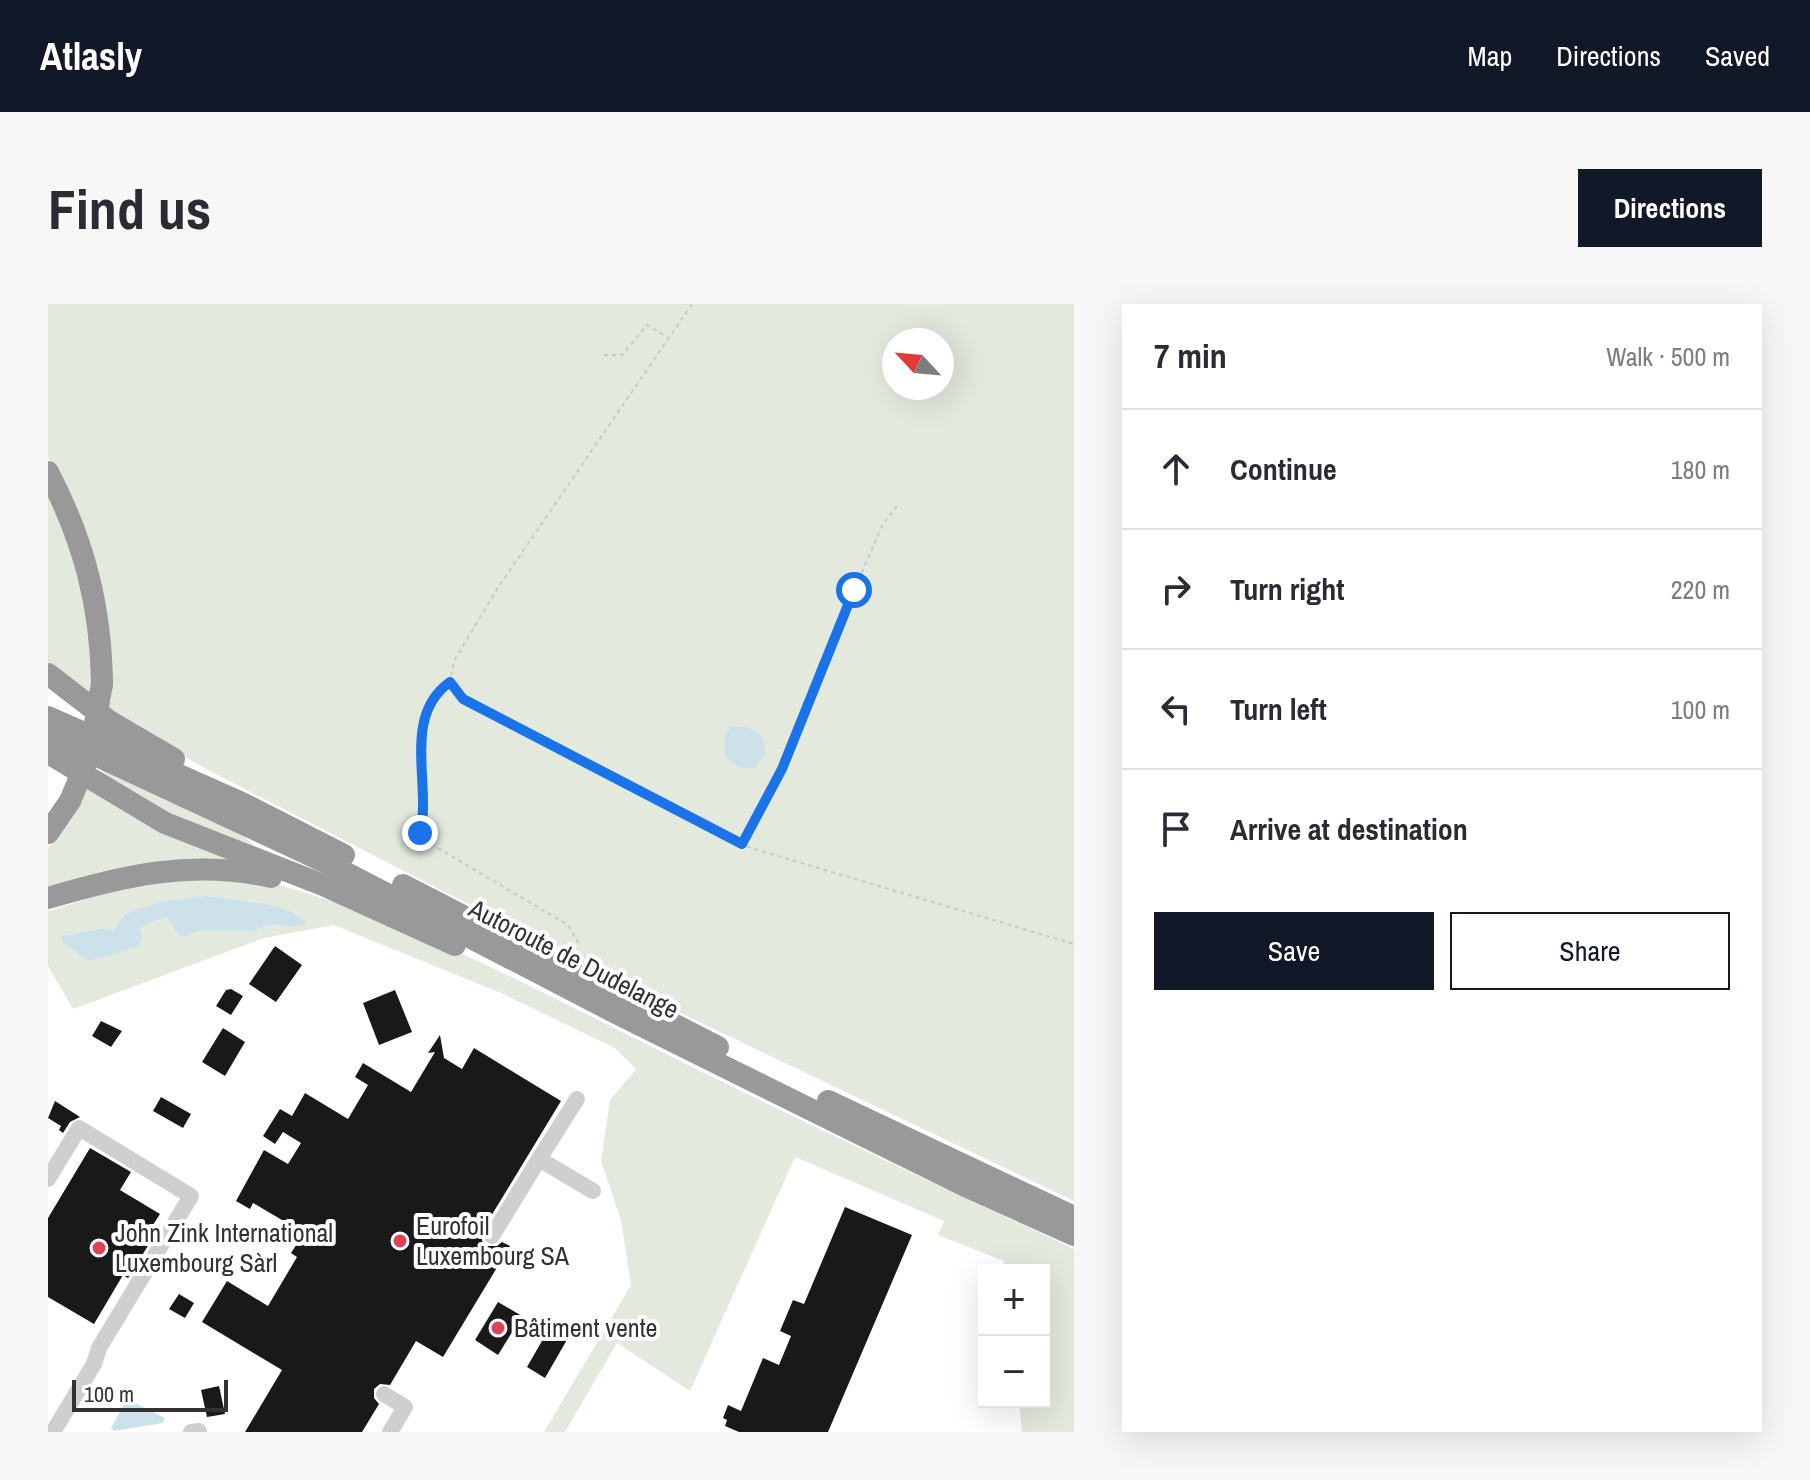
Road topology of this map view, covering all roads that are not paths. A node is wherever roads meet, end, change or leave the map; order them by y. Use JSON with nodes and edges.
{"nodes":[{"id":1,"x":48,"y":472,"type":"edge"},
{"id":2,"x":48,"y":674,"type":"edge"},
{"id":3,"x":48,"y":717,"type":"edge"},
{"id":4,"x":48,"y":733,"type":"edge"},
{"id":5,"x":48,"y":753,"type":"edge"},
{"id":6,"x":242,"y":803,"type":"junction"},
{"id":7,"x":48,"y":833,"type":"edge"},
{"id":8,"x":48,"y":898,"type":"edge"},
{"id":9,"x":371,"y":908,"type":"junction"},
{"id":10,"x":616,"y":1013,"type":"junction"},
{"id":11,"x":577,"y":1099,"type":"dead end"},
{"id":12,"x":539,"y":1159,"type":"junction"},
{"id":13,"x":48,"y":1179,"type":"edge"},
{"id":14,"x":593,"y":1191,"type":"dead end"},
{"id":15,"x":1074,"y":1216,"type":"edge"},
{"id":16,"x":1074,"y":1235,"type":"edge"},
{"id":17,"x":492,"y":1236,"type":"dead end"},
{"id":18,"x":384,"y":1394,"type":"dead end"},
{"id":19,"x":53,"y":1432,"type":"edge"},
{"id":20,"x":390,"y":1432,"type":"edge"}],
"edges":[{"from":1,"to":7,"type":"highway","bridge":true},
{"from":2,"to":6,"type":"highway"},
{"from":3,"to":6,"type":"highway","name":"Autoroute de Dudelange"},
{"from":4,"to":10,"type":"highway","name":"Autoroute de Dudelange"},
{"from":5,"to":9,"type":"highway"},
{"from":6,"to":15,"type":"highway","name":"Autoroute de Dudelange"},
{"from":8,"to":9,"type":"highway"},
{"from":9,"to":10,"type":"highway"},
{"from":10,"to":16,"type":"highway","name":"Autoroute de Dudelange"},
{"from":11,"to":12,"type":"lane"},
{"from":12,"to":14,"type":"lane"},
{"from":12,"to":17,"type":"lane"},
{"from":13,"to":19,"type":"lane"},
{"from":18,"to":20,"type":"lane"}]}
